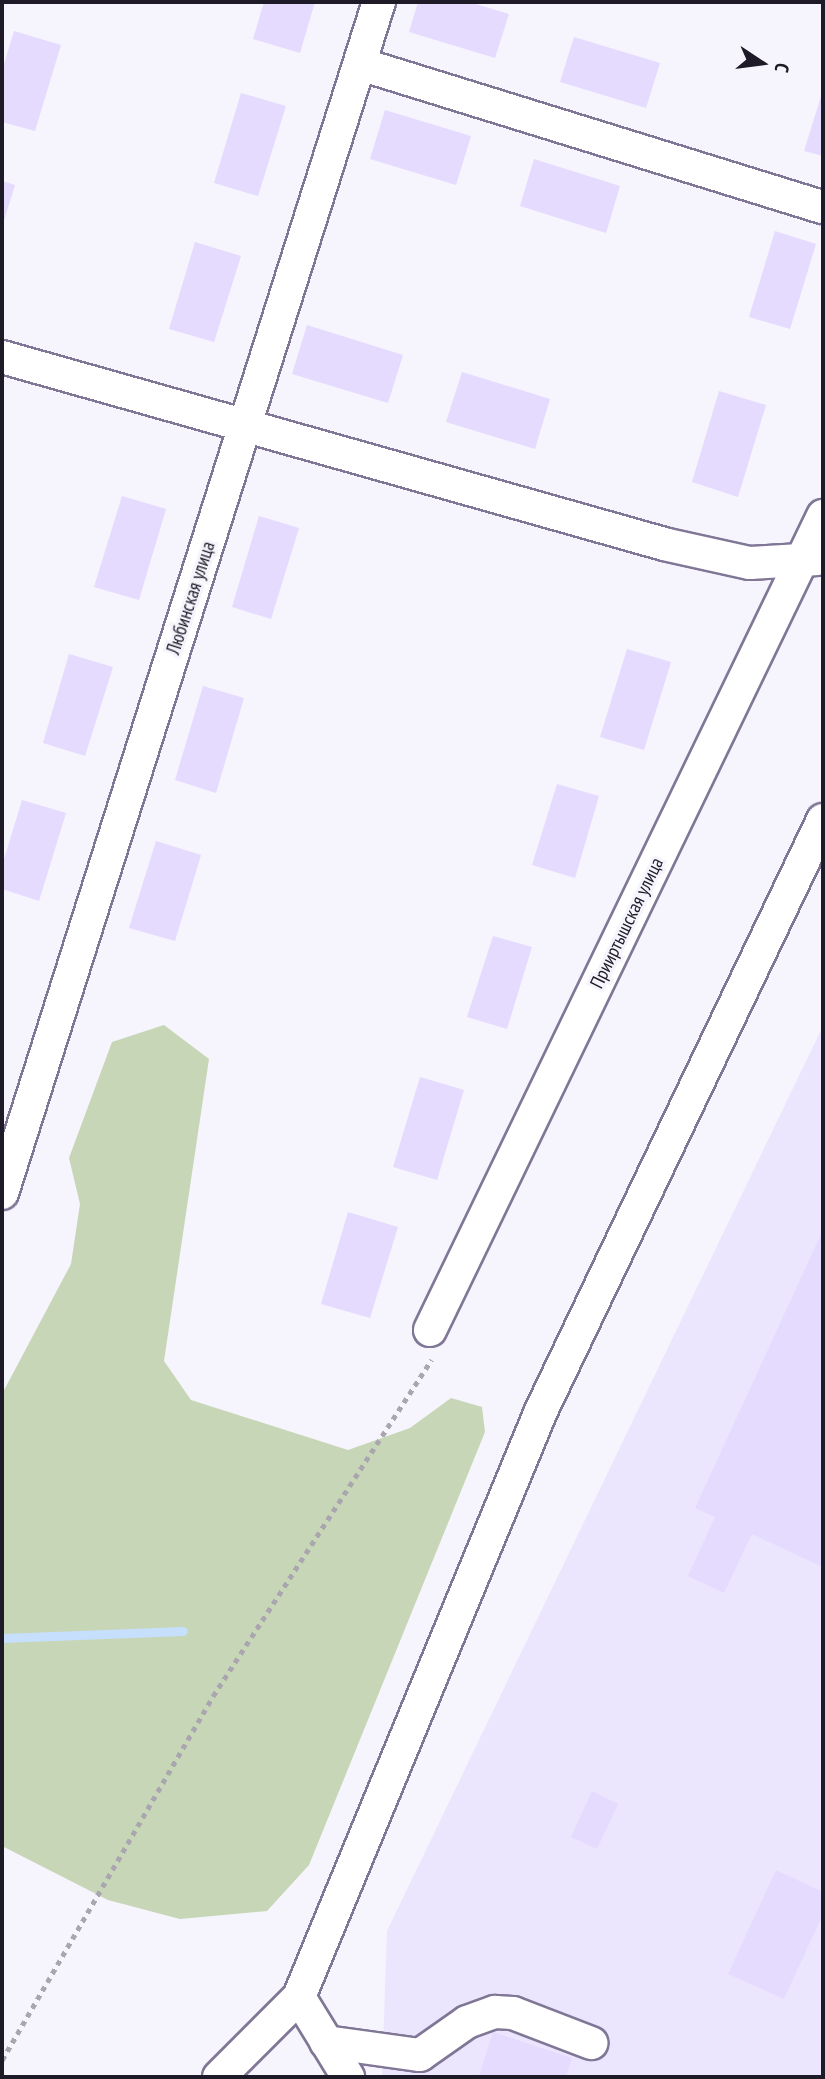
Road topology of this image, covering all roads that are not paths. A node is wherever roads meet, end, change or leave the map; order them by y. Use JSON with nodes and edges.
{"nodes":[{"id":1,"x":379,"y":2,"type":"edge"},
{"id":2,"x":360,"y":64,"type":"junction"},
{"id":3,"x":823,"y":207,"type":"edge"},
{"id":4,"x":2,"y":357,"type":"edge"},
{"id":5,"x":245,"y":430,"type":"junction"},
{"id":6,"x":823,"y":516,"type":"edge"},
{"id":7,"x":812,"y":560,"type":"edge"},
{"id":8,"x":823,"y":820,"type":"edge"},
{"id":9,"x":2,"y":1193,"type":"edge"},
{"id":10,"x":430,"y":1330,"type":"road end"},
{"id":11,"x":299,"y":1997,"type":"junction"},
{"id":12,"x":326,"y":2042,"type":"junction"},
{"id":13,"x":591,"y":2043,"type":"dead end"},
{"id":14,"x":219,"y":2077,"type":"edge"},
{"id":15,"x":348,"y":2077,"type":"edge"}],
"edges":[{"from":1,"to":2,"type":"street","name":"Любинская улица"},
{"from":2,"to":3,"type":"street"},
{"from":2,"to":5,"type":"street","name":"Любинская улица"},
{"from":4,"to":5,"type":"street"},
{"from":5,"to":7,"type":"street"},
{"from":5,"to":9,"type":"street","name":"Любинская улица"},
{"from":6,"to":7,"type":"street","name":"Прииртышская улица"},
{"from":7,"to":10,"type":"street","name":"Прииртышская улица"},
{"from":8,"to":11,"type":"street"},
{"from":11,"to":12,"type":"street"},
{"from":11,"to":14,"type":"street"},
{"from":12,"to":13,"type":"street"},
{"from":12,"to":15,"type":"street"}]}
